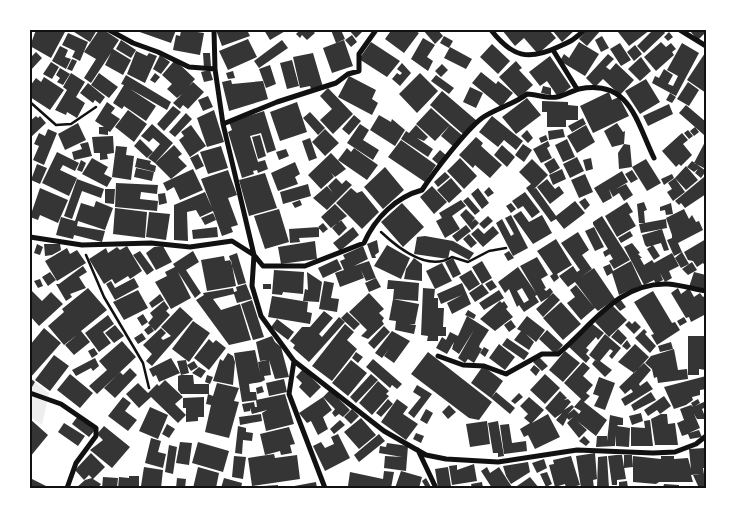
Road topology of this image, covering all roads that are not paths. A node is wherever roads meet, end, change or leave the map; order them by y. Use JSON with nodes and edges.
{"nodes":[{"id":1,"x":109,"y":30,"type":"edge"},
{"id":2,"x":214,"y":30,"type":"edge"},
{"id":3,"x":376,"y":30,"type":"edge"},
{"id":4,"x":491,"y":30,"type":"edge"},
{"id":5,"x":584,"y":30,"type":"edge"},
{"id":6,"x":680,"y":30,"type":"edge"},
{"id":7,"x":706,"y":46,"type":"edge"},
{"id":8,"x":552,"y":50,"type":"junction"},
{"id":9,"x":215,"y":69,"type":"junction"},
{"id":10,"x":577,"y":89,"type":"junction"},
{"id":11,"x":223,"y":124,"type":"junction"},
{"id":12,"x":654,"y":158,"type":"dead end"},
{"id":13,"x":30,"y":237,"type":"edge"},
{"id":14,"x":254,"y":255,"type":"junction"},
{"id":15,"x":706,"y":291,"type":"edge"},
{"id":16,"x":438,"y":356,"type":"dead end"},
{"id":17,"x":294,"y":361,"type":"junction"},
{"id":18,"x":30,"y":393,"type":"edge"},
{"id":19,"x":706,"y":436,"type":"edge"},
{"id":20,"x":418,"y":450,"type":"junction"},
{"id":21,"x":67,"y":488,"type":"edge"},
{"id":22,"x":325,"y":488,"type":"edge"},
{"id":23,"x":436,"y":488,"type":"edge"}],
"edges":[{"from":1,"to":9,"type":"street"},
{"from":2,"to":9,"type":"street"},
{"from":3,"to":11,"type":"street"},
{"from":4,"to":8,"type":"street"},
{"from":5,"to":8,"type":"street"},
{"from":6,"to":7,"type":"street"},
{"from":8,"to":10,"type":"street"},
{"from":9,"to":11,"type":"street"},
{"from":10,"to":12,"type":"street"},
{"from":10,"to":14,"type":"street"},
{"from":11,"to":14,"type":"street"},
{"from":13,"to":14,"type":"street"},
{"from":14,"to":17,"type":"street"},
{"from":15,"to":16,"type":"street"},
{"from":17,"to":20,"type":"street"},
{"from":17,"to":22,"type":"street"},
{"from":18,"to":21,"type":"street"},
{"from":19,"to":20,"type":"street"},
{"from":20,"to":23,"type":"street"}]}
